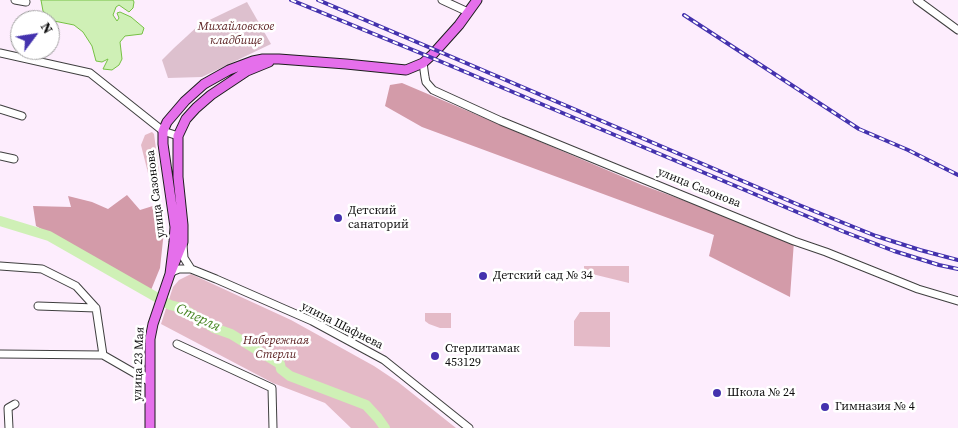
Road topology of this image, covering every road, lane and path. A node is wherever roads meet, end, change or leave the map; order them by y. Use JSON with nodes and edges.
{"nodes":[{"id":1,"x":15,"y":0,"type":"edge"},
{"id":2,"x":442,"y":0,"type":"edge"},
{"id":3,"x":477,"y":0,"type":"edge"},
{"id":4,"x":917,"y":0,"type":"edge"},
{"id":5,"x":932,"y":0,"type":"edge"},
{"id":6,"x":26,"y":2,"type":"dead end"},
{"id":7,"x":928,"y":8,"type":"junction"},
{"id":8,"x":468,"y":12,"type":"junction"},
{"id":9,"x":958,"y":30,"type":"edge"},
{"id":10,"x":0,"y":53,"type":"edge"},
{"id":11,"x":279,"y":59,"type":"junction"},
{"id":12,"x":423,"y":62,"type":"junction"},
{"id":13,"x":0,"y":110,"type":"edge"},
{"id":14,"x":22,"y":116,"type":"dead end"},
{"id":15,"x":163,"y":131,"type":"junction"},
{"id":16,"x":178,"y":136,"type":"junction"},
{"id":17,"x":0,"y":156,"type":"edge"},
{"id":18,"x":14,"y":159,"type":"dead end"},
{"id":19,"x":179,"y":226,"type":"junction"},
{"id":20,"x":183,"y":242,"type":"junction"},
{"id":21,"x":0,"y":266,"type":"edge"},
{"id":22,"x":191,"y":269,"type":"junction"},
{"id":23,"x":170,"y":274,"type":"junction"},
{"id":24,"x":958,"y":301,"type":"edge"},
{"id":25,"x":38,"y":306,"type":"dead end"},
{"id":26,"x":96,"y":308,"type":"junction"},
{"id":27,"x":177,"y":344,"type":"dead end"},
{"id":28,"x":0,"y":354,"type":"edge"},
{"id":29,"x":102,"y":355,"type":"junction"},
{"id":30,"x":150,"y":382,"type":"junction"},
{"id":31,"x":15,"y":404,"type":"dead end"},
{"id":32,"x":9,"y":428,"type":"edge"},
{"id":33,"x":150,"y":428,"type":"edge"},
{"id":34,"x":273,"y":428,"type":"edge"},
{"id":35,"x":469,"y":428,"type":"edge"}],
"edges":[{"from":1,"to":6,"type":"street"},
{"from":2,"to":8,"type":"street"},
{"from":3,"to":8,"type":"main road"},
{"from":4,"to":7,"type":"street"},
{"from":5,"to":7,"type":"street"},
{"from":7,"to":9,"type":"street"},
{"from":8,"to":12,"type":"main road"},
{"from":10,"to":15,"type":"street"},
{"from":11,"to":12,"type":"main road","name":"улица Сазонова"},
{"from":11,"to":15,"type":"main road","name":"улица Сазонова"},
{"from":11,"to":16,"type":"main road","name":"улица Сазонова"},
{"from":12,"to":24,"type":"street","name":"улица Сазонова"},
{"from":13,"to":14,"type":"street"},
{"from":15,"to":16,"type":"street"},
{"from":15,"to":19,"type":"main road","name":"улица Сазонова"},
{"from":16,"to":19,"type":"main road","name":"улица Сазонова"},
{"from":17,"to":18,"type":"street"},
{"from":19,"to":20,"type":"main road","name":"улица Сазонова"},
{"from":19,"to":23,"type":"main road","name":"улица Сазонова"},
{"from":20,"to":22,"type":"street"},
{"from":20,"to":23,"type":"main road","name":"улица Сазонова"},
{"from":21,"to":26,"type":"street"},
{"from":22,"to":23,"type":"street"},
{"from":22,"to":35,"type":"street","name":"улица Шафиева"},
{"from":23,"to":30,"type":"main road","name":"улица 23 Мая"},
{"from":25,"to":26,"type":"street"},
{"from":26,"to":29,"type":"street"},
{"from":27,"to":34,"type":"street"},
{"from":28,"to":29,"type":"street"},
{"from":29,"to":30,"type":"street"},
{"from":30,"to":33,"type":"main road","name":"улица 23 Мая"},
{"from":31,"to":32,"type":"street"}]}
